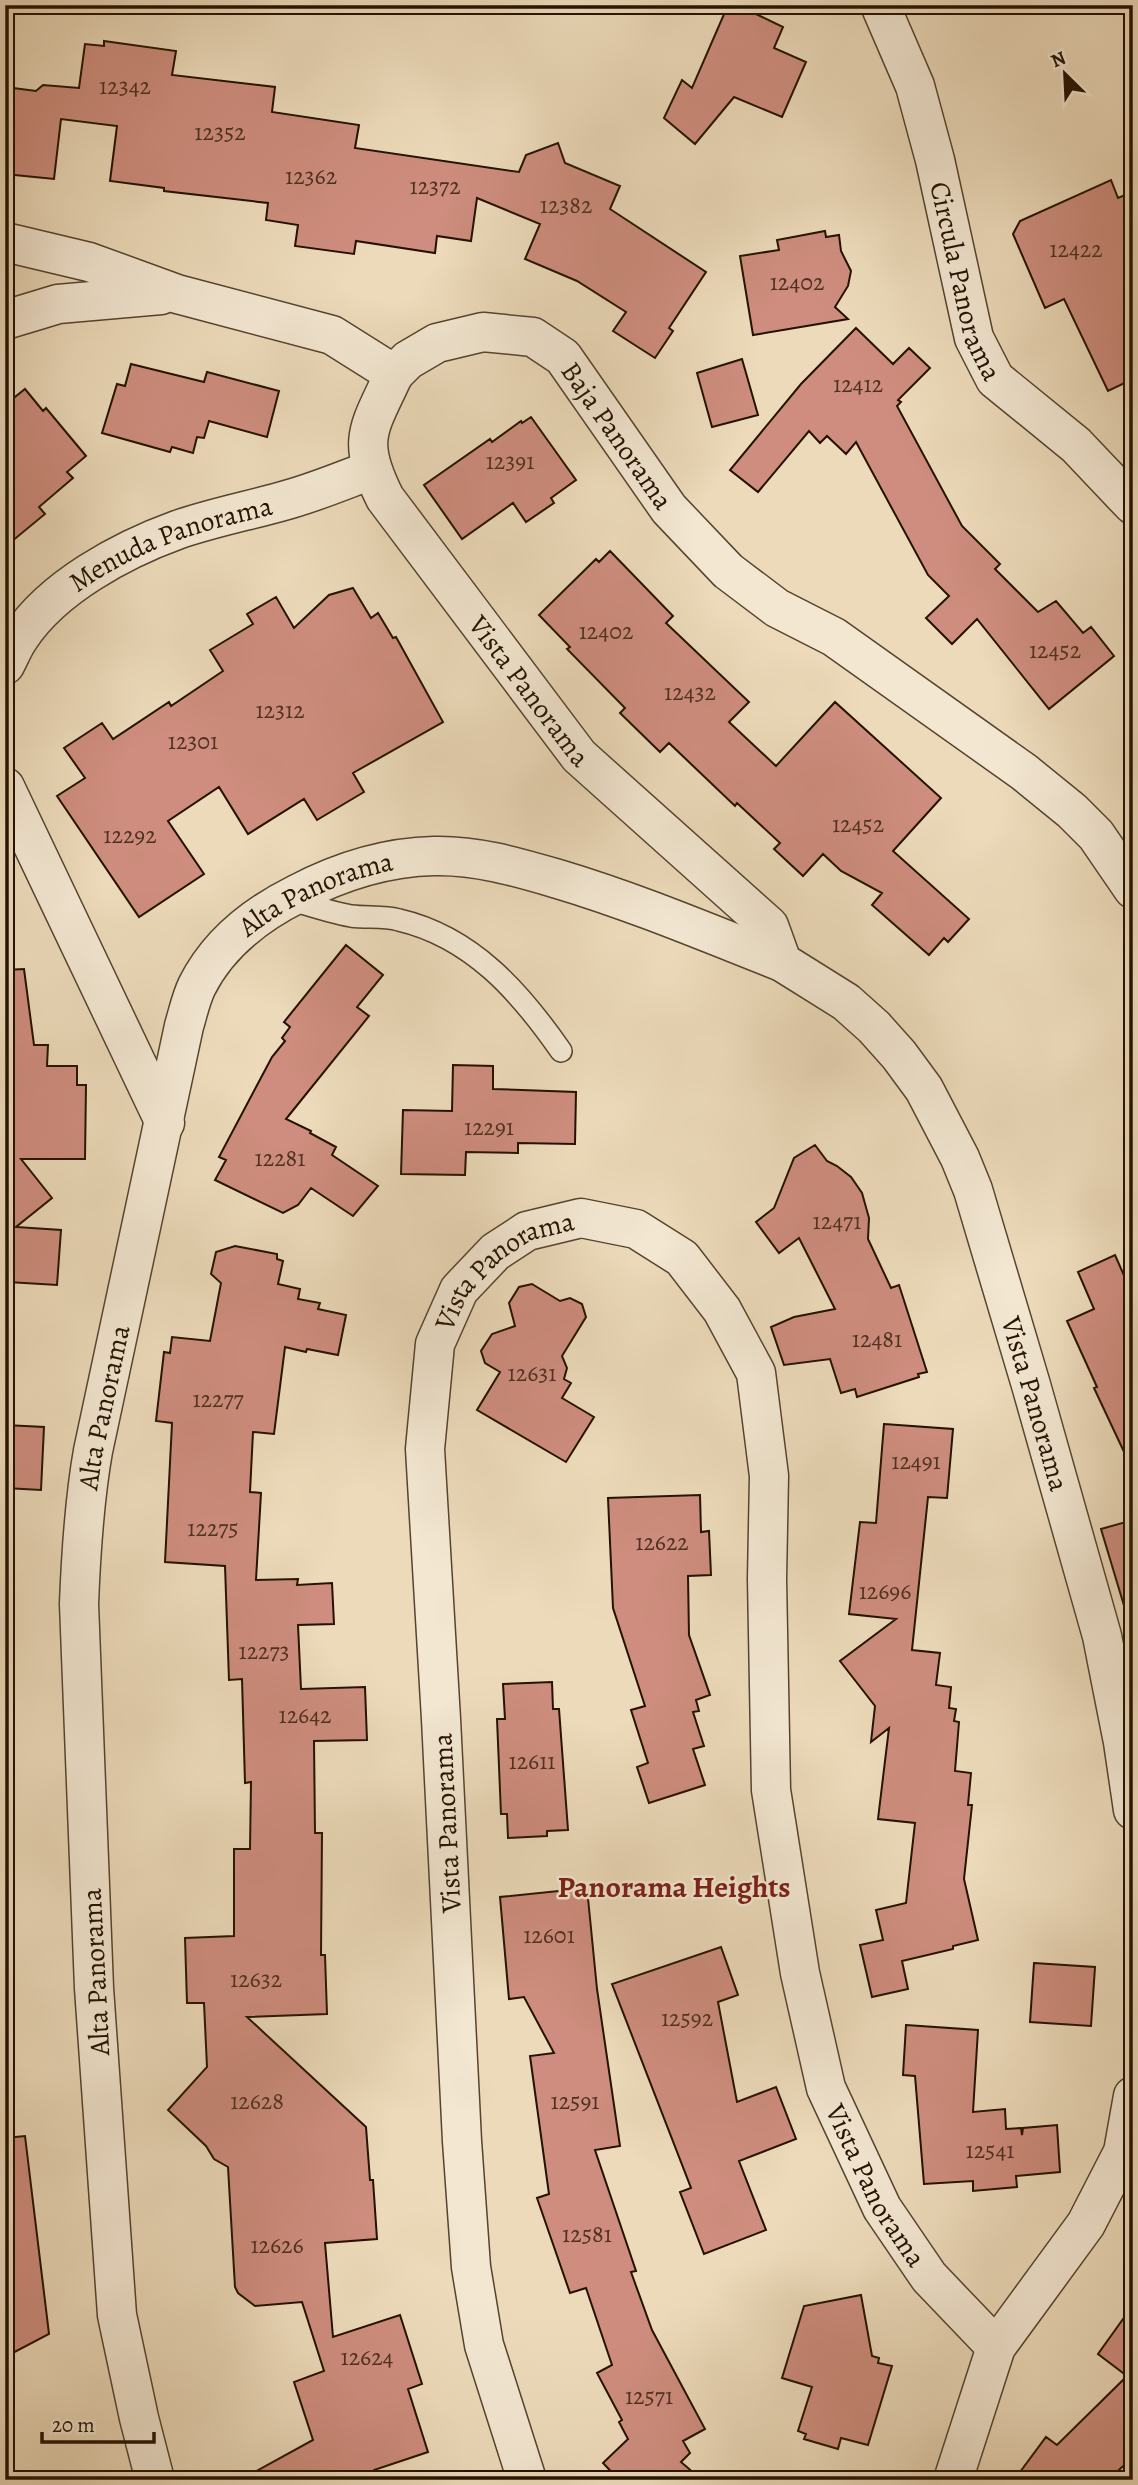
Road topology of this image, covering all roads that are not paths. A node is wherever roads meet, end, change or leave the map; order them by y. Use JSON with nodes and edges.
{"nodes":[{"id":1,"x":880,"y":5,"type":"edge"},
{"id":2,"x":5,"y":242,"type":"edge"},
{"id":3,"x":177,"y":294,"type":"junction"},
{"id":4,"x":5,"y":320,"type":"edge"},
{"id":5,"x":394,"y":374,"type":"junction"},
{"id":6,"x":371,"y":470,"type":"junction"},
{"id":7,"x":1133,"y":505,"type":"edge"},
{"id":8,"x":5,"y":665,"type":"edge"},
{"id":9,"x":5,"y":787,"type":"edge"},
{"id":10,"x":1133,"y":889,"type":"edge"},
{"id":11,"x":287,"y":899,"type":"junction"},
{"id":12,"x":782,"y":962,"type":"junction"},
{"id":13,"x":561,"y":1051,"type":"dead end"},
{"id":14,"x":165,"y":1123,"type":"junction"},
{"id":15,"x":1133,"y":1810,"type":"edge"},
{"id":16,"x":1133,"y":2096,"type":"edge"},
{"id":17,"x":996,"y":2347,"type":"junction"},
{"id":18,"x":155,"y":2480,"type":"edge"},
{"id":19,"x":527,"y":2480,"type":"edge"},
{"id":20,"x":954,"y":2480,"type":"edge"}],
"edges":[{"from":1,"to":7,"type":"street","name":"Circula Panorama"},
{"from":2,"to":3,"type":"street"},
{"from":3,"to":4,"type":"street"},
{"from":3,"to":5,"type":"street"},
{"from":5,"to":6,"type":"street"},
{"from":5,"to":10,"type":"street","name":"Baja Panorama"},
{"from":6,"to":8,"type":"street","name":"Menuda Panorama"},
{"from":6,"to":12,"type":"street","name":"Vista Panorama"},
{"from":9,"to":14,"type":"street"},
{"from":11,"to":12,"type":"street","name":"Alta Panorama"},
{"from":11,"to":13,"type":"lane"},
{"from":11,"to":14,"type":"street","name":"Alta Panorama"},
{"from":12,"to":15,"type":"street","name":"Vista Panorama"},
{"from":14,"to":18,"type":"street","name":"Alta Panorama"},
{"from":16,"to":17,"type":"street"},
{"from":17,"to":19,"type":"street","name":"Vista Panorama"},
{"from":17,"to":20,"type":"street"}]}
